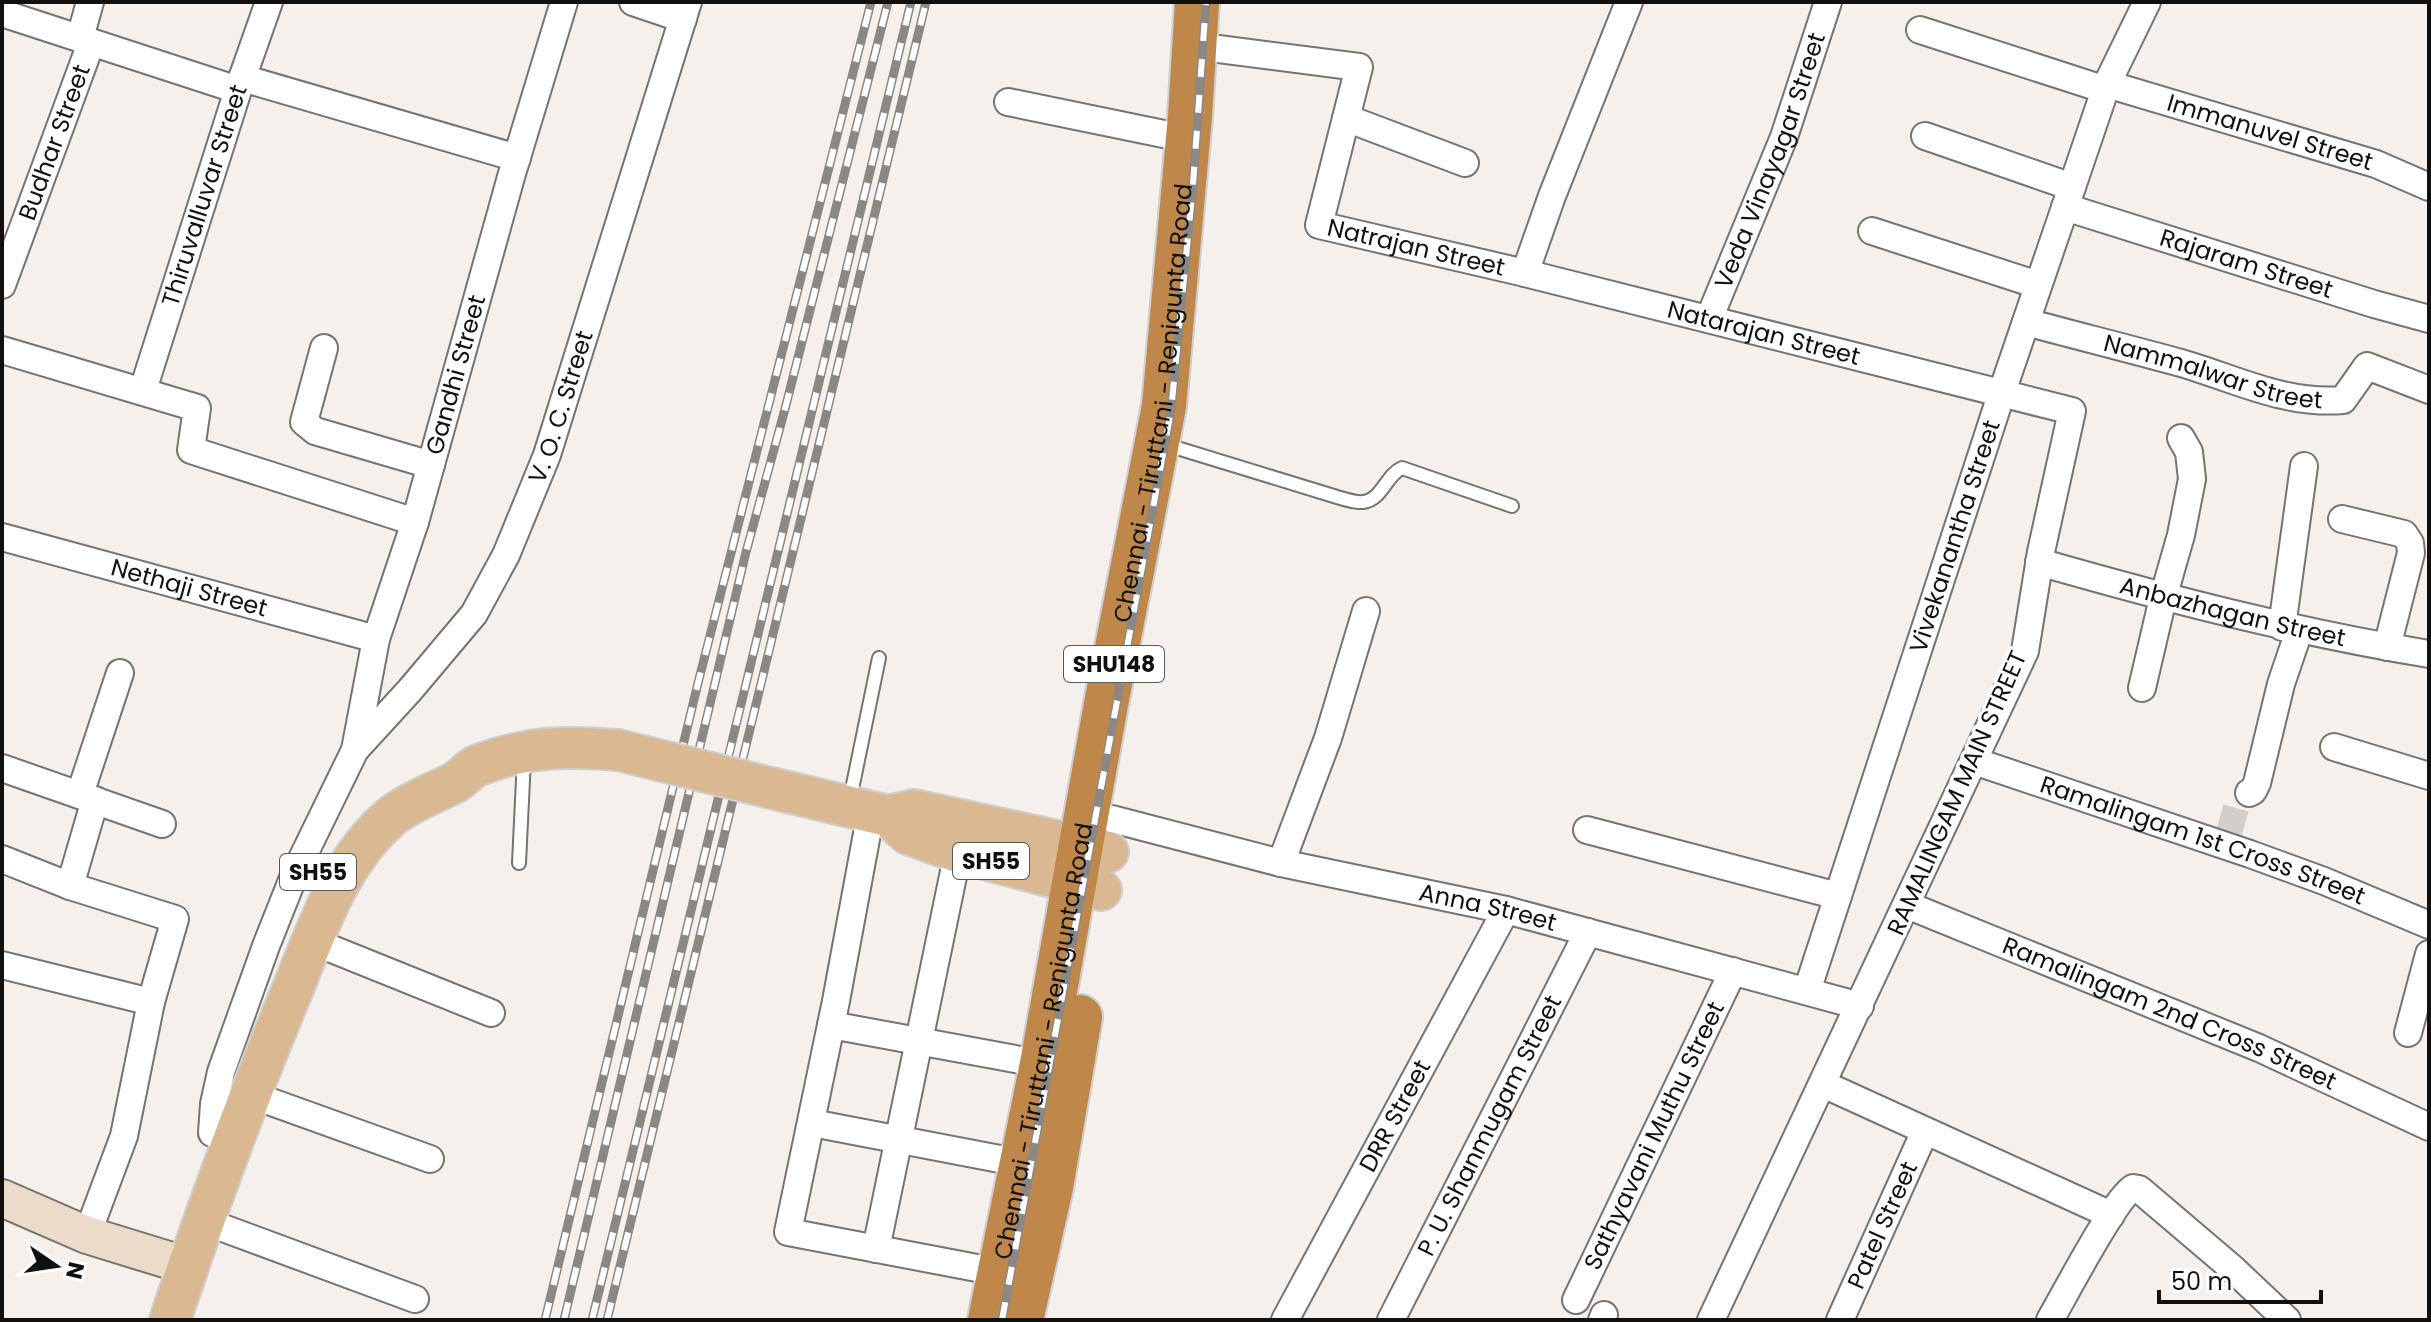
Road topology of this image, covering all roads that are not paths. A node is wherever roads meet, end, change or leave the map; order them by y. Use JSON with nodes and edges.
{"nodes":[{"id":1,"x":90,"y":2,"type":"edge"},
{"id":2,"x":269,"y":2,"type":"edge"},
{"id":3,"x":564,"y":2,"type":"edge"},
{"id":4,"x":633,"y":2,"type":"edge"},
{"id":5,"x":1191,"y":2,"type":"edge"},
{"id":6,"x":1197,"y":2,"type":"edge"},
{"id":7,"x":1223,"y":2,"type":"edge"},
{"id":8,"x":1629,"y":2,"type":"edge"},
{"id":9,"x":1828,"y":2,"type":"edge"},
{"id":10,"x":2147,"y":2,"type":"edge"},
{"id":11,"x":685,"y":11,"type":"edge"},
{"id":12,"x":2,"y":13,"type":"edge"},
{"id":13,"x":1920,"y":30,"type":"dead end"},
{"id":14,"x":85,"y":41,"type":"junction"},
{"id":15,"x":1209,"y":48,"type":"junction"},
{"id":16,"x":240,"y":84,"type":"junction"},
{"id":17,"x":2106,"y":87,"type":"junction"},
{"id":18,"x":1008,"y":102,"type":"dead end"},
{"id":19,"x":1346,"y":118,"type":"junction"},
{"id":20,"x":1925,"y":136,"type":"dead end"},
{"id":21,"x":1188,"y":139,"type":"junction"},
{"id":22,"x":517,"y":158,"type":"junction"},
{"id":23,"x":1465,"y":163,"type":"dead end"},
{"id":24,"x":2429,"y":187,"type":"edge"},
{"id":25,"x":2069,"y":197,"type":"junction"},
{"id":26,"x":1872,"y":231,"type":"dead end"},
{"id":27,"x":1525,"y":273,"type":"junction"},
{"id":28,"x":2,"y":285,"type":"edge"},
{"id":29,"x":2038,"y":285,"type":"junction"},
{"id":30,"x":1709,"y":319,"type":"junction"},
{"id":31,"x":2429,"y":319,"type":"edge"},
{"id":32,"x":2026,"y":322,"type":"junction"},
{"id":33,"x":324,"y":348,"type":"dead end"},
{"id":34,"x":2,"y":350,"type":"edge"},
{"id":35,"x":143,"y":390,"type":"junction"},
{"id":36,"x":2429,"y":390,"type":"edge"},
{"id":37,"x":2002,"y":392,"type":"junction"},
{"id":38,"x":2181,"y":438,"type":"dead end"},
{"id":39,"x":1171,"y":447,"type":"junction"},
{"id":40,"x":431,"y":465,"type":"junction"},
{"id":41,"x":2304,"y":466,"type":"dead end"},
{"id":42,"x":1512,"y":506,"type":"dead end"},
{"id":43,"x":2342,"y":519,"type":"dead end"},
{"id":44,"x":415,"y":522,"type":"junction"},
{"id":45,"x":2,"y":537,"type":"edge"},
{"id":46,"x":2039,"y":562,"type":"junction"},
{"id":47,"x":2163,"y":598,"type":"junction"},
{"id":48,"x":1366,"y":611,"type":"dead end"},
{"id":49,"x":2291,"y":629,"type":"junction"},
{"id":50,"x":376,"y":639,"type":"junction"},
{"id":51,"x":2387,"y":647,"type":"junction"},
{"id":52,"x":2429,"y":654,"type":"edge"},
{"id":53,"x":879,"y":658,"type":"dead end"},
{"id":54,"x":120,"y":673,"type":"dead end"},
{"id":55,"x":2142,"y":688,"type":"dead end"},
{"id":56,"x":2334,"y":747,"type":"dead end"},
{"id":57,"x":355,"y":750,"type":"junction"},
{"id":58,"x":525,"y":752,"type":"junction"},
{"id":59,"x":1974,"y":761,"type":"junction"},
{"id":60,"x":477,"y":764,"type":"junction"},
{"id":61,"x":2,"y":768,"type":"edge"},
{"id":62,"x":2429,"y":776,"type":"edge"},
{"id":63,"x":2249,"y":793,"type":"tunnel mouth"},
{"id":64,"x":88,"y":797,"type":"junction"},
{"id":65,"x":869,"y":811,"type":"junction"},
{"id":66,"x":162,"y":824,"type":"dead end"},
{"id":67,"x":1587,"y":830,"type":"dead end"},
{"id":68,"x":958,"y":852,"type":"junction"},
{"id":69,"x":1095,"y":858,"type":"junction"},
{"id":70,"x":2,"y":859,"type":"edge"},
{"id":71,"x":519,"y":863,"type":"dead end"},
{"id":72,"x":1281,"y":863,"type":"junction"},
{"id":73,"x":70,"y":886,"type":"junction"},
{"id":74,"x":1838,"y":896,"type":"junction"},
{"id":75,"x":1907,"y":905,"type":"junction"},
{"id":76,"x":1506,"y":910,"type":"junction"},
{"id":77,"x":2429,"y":925,"type":"edge"},
{"id":78,"x":1588,"y":932,"type":"junction"},
{"id":79,"x":312,"y":941,"type":"junction"},
{"id":80,"x":2429,"y":954,"type":"edge"},
{"id":81,"x":2,"y":965,"type":"edge"},
{"id":82,"x":1733,"y":971,"type":"junction"},
{"id":83,"x":1807,"y":991,"type":"junction"},
{"id":84,"x":151,"y":1002,"type":"junction"},
{"id":85,"x":1860,"y":1006,"type":"junction"},
{"id":86,"x":491,"y":1013,"type":"dead end"},
{"id":87,"x":831,"y":1025,"type":"junction"},
{"id":88,"x":2408,"y":1033,"type":"dead end"},
{"id":89,"x":919,"y":1040,"type":"junction"},
{"id":90,"x":249,"y":1076,"type":"junction"},
{"id":91,"x":1823,"y":1084,"type":"junction"},
{"id":92,"x":1047,"y":1090,"type":"junction"},
{"id":93,"x":812,"y":1123,"type":"junction"},
{"id":94,"x":2429,"y":1127,"type":"edge"},
{"id":95,"x":1925,"y":1131,"type":"junction"},
{"id":96,"x":212,"y":1133,"type":"junction"},
{"id":97,"x":898,"y":1141,"type":"junction"},
{"id":98,"x":430,"y":1159,"type":"dead end"},
{"id":99,"x":1021,"y":1163,"type":"junction"},
{"id":100,"x":2,"y":1198,"type":"edge"},
{"id":101,"x":2111,"y":1215,"type":"junction"},
{"id":102,"x":204,"y":1221,"type":"junction"},
{"id":103,"x":87,"y":1235,"type":"junction"},
{"id":104,"x":876,"y":1249,"type":"junction"},
{"id":105,"x":177,"y":1263,"type":"junction"},
{"id":106,"x":998,"y":1272,"type":"junction"},
{"id":107,"x":415,"y":1299,"type":"dead end"},
{"id":108,"x":1576,"y":1300,"type":"dead end"},
{"id":109,"x":149,"y":1320,"type":"edge"},
{"id":110,"x":170,"y":1320,"type":"edge"},
{"id":111,"x":990,"y":1320,"type":"edge"},
{"id":112,"x":1021,"y":1320,"type":"edge"},
{"id":113,"x":1285,"y":1320,"type":"edge"},
{"id":114,"x":1391,"y":1320,"type":"edge"},
{"id":115,"x":1711,"y":1320,"type":"edge"},
{"id":116,"x":1840,"y":1320,"type":"edge"},
{"id":117,"x":2050,"y":1320,"type":"edge"},
{"id":118,"x":2287,"y":1320,"type":"edge"}],
"edges":[{"from":1,"to":14,"type":"street","name":"Budhar Street"},
{"from":2,"to":16,"type":"street","name":"Thiruvalluvar Street"},
{"from":3,"to":22,"type":"street","name":"Gandhi Street"},
{"from":4,"to":11,"type":"street"},
{"from":5,"to":6,"type":"street"},
{"from":6,"to":15,"type":"highway","name":"Chennai - Tiruttani - Renigunta Road"},
{"from":7,"to":15,"type":"highway","name":"Chennai - Tiruttani - Renigunta Road"},
{"from":8,"to":27,"type":"street"},
{"from":9,"to":30,"type":"street","name":"Veda Vinayagar Street"},
{"from":10,"to":17,"type":"street","name":"Vivekanantha Street"},
{"from":11,"to":57,"type":"street","name":"V. O. C. Street"},
{"from":12,"to":14,"type":"street"},
{"from":13,"to":17,"type":"street","name":"Immanuvel Street"},
{"from":14,"to":16,"type":"street"},
{"from":14,"to":28,"type":"street","name":"Budhar Street"},
{"from":15,"to":19,"type":"street","name":"Natrajan Street"},
{"from":15,"to":21,"type":"highway","name":"Chennai - Tiruttani - Renigunta Road"},
{"from":15,"to":39,"type":"highway","name":"Chennai - Tiruttani - Renigunta Road"},
{"from":16,"to":22,"type":"street"},
{"from":16,"to":35,"type":"street","name":"Thiruvalluvar Street"},
{"from":17,"to":24,"type":"street","name":"Immanuvel Street"},
{"from":17,"to":25,"type":"street","name":"Vivekanantha Street"},
{"from":18,"to":21,"type":"street"},
{"from":19,"to":23,"type":"street"},
{"from":19,"to":27,"type":"street","name":"Natrajan Street"},
{"from":20,"to":25,"type":"street","name":"Rajaram Street"},
{"from":21,"to":39,"type":"highway","name":"Chennai - Tiruttani - Renigunta Road"},
{"from":22,"to":40,"type":"street","name":"Gandhi Street"},
{"from":25,"to":29,"type":"street","name":"Vivekanantha Street"},
{"from":25,"to":31,"type":"street","name":"Rajaram Street"},
{"from":26,"to":29,"type":"street"},
{"from":27,"to":30,"type":"street","name":"Natarajan Street"},
{"from":29,"to":32,"type":"street","name":"Vivekanantha Street"},
{"from":30,"to":37,"type":"street","name":"Natarajan Street"},
{"from":32,"to":36,"type":"street","name":"Nammalwar Street"},
{"from":32,"to":37,"type":"street","name":"Vivekanantha Street"},
{"from":33,"to":40,"type":"street"},
{"from":34,"to":35,"type":"street"},
{"from":35,"to":44,"type":"street"},
{"from":37,"to":46,"type":"street","name":"RAMALINGAM MAIN STREET"},
{"from":37,"to":74,"type":"street","name":"Vivekanantha Street"},
{"from":38,"to":47,"type":"street"},
{"from":39,"to":42,"type":"lane"},
{"from":39,"to":69,"type":"highway","name":"Chennai - Tiruttani - Renigunta Road"},
{"from":40,"to":44,"type":"street","name":"Gandhi Street"},
{"from":41,"to":49,"type":"street"},
{"from":43,"to":51,"type":"street"},
{"from":44,"to":50,"type":"street","name":"Gandhi Street"},
{"from":45,"to":50,"type":"street","name":"Nethaji Street"},
{"from":46,"to":47,"type":"street","name":"Anbazhagan Street"},
{"from":46,"to":59,"type":"street","name":"RAMALINGAM MAIN STREET"},
{"from":47,"to":49,"type":"street","name":"Anbazhagan Street"},
{"from":47,"to":55,"type":"street"},
{"from":48,"to":72,"type":"street"},
{"from":49,"to":51,"type":"street","name":"Anbazhagan Street"},
{"from":49,"to":63,"type":"street"},
{"from":50,"to":57,"type":"street","name":"Gandhi Street"},
{"from":51,"to":52,"type":"street","name":"Anbazhagan Street"},
{"from":53,"to":65,"type":"lane"},
{"from":54,"to":64,"type":"street"},
{"from":56,"to":62,"type":"street"},
{"from":57,"to":96,"type":"street"},
{"from":58,"to":60,"type":"main road"},
{"from":58,"to":65,"type":"main road","bridge":true},
{"from":58,"to":71,"type":"lane"},
{"from":59,"to":75,"type":"street","name":"RAMALINGAM MAIN STREET"},
{"from":59,"to":77,"type":"street","name":"Ramalingam 1st Cross Street"},
{"from":60,"to":79,"type":"main road"},
{"from":60,"to":90,"type":"main road","number":"SH55"},
{"from":61,"to":64,"type":"street"},
{"from":64,"to":66,"type":"street"},
{"from":64,"to":73,"type":"street"},
{"from":65,"to":68,"type":"main road","number":"SH55"},
{"from":65,"to":69,"type":"main road","number":"SH55"},
{"from":65,"to":87,"type":"street"},
{"from":67,"to":74,"type":"street"},
{"from":68,"to":69,"type":"main road","number":"SH55"},
{"from":68,"to":89,"type":"street"},
{"from":69,"to":72,"type":"street","name":"Anna Street"},
{"from":69,"to":92,"type":"highway","name":"Chennai - Tiruttani - Renigunta Road"},
{"from":70,"to":73,"type":"street"},
{"from":72,"to":76,"type":"street","name":"Anna Street"},
{"from":73,"to":84,"type":"street"},
{"from":74,"to":83,"type":"street","name":"Vivekanantha Street"},
{"from":75,"to":85,"type":"street","name":"RAMALINGAM MAIN STREET"},
{"from":75,"to":94,"type":"street","name":"Ramalingam 2nd Cross Street"},
{"from":76,"to":78,"type":"street","name":"Anna Street"},
{"from":76,"to":113,"type":"street","name":"DRR Street"},
{"from":78,"to":82,"type":"street","name":"Anna Street"},
{"from":78,"to":114,"type":"street","name":"P. U. Shanmugam Street"},
{"from":79,"to":86,"type":"street"},
{"from":79,"to":90,"type":"main road"},
{"from":80,"to":88,"type":"street"},
{"from":81,"to":84,"type":"street"},
{"from":82,"to":83,"type":"street","name":"Anna Street"},
{"from":82,"to":108,"type":"street","name":"Sathyavani Muthu Street"},
{"from":83,"to":85,"type":"street","name":"Anna Street"},
{"from":84,"to":103,"type":"street"},
{"from":85,"to":91,"type":"street"},
{"from":87,"to":89,"type":"street"},
{"from":87,"to":93,"type":"street"},
{"from":89,"to":92,"type":"street"},
{"from":89,"to":97,"type":"street"},
{"from":90,"to":96,"type":"main road","number":"SH55"},
{"from":90,"to":98,"type":"street"},
{"from":90,"to":102,"type":"main road"},
{"from":91,"to":95,"type":"street"},
{"from":91,"to":115,"type":"street"},
{"from":92,"to":99,"type":"highway","name":"Chennai - Tiruttani - Renigunta Road"},
{"from":92,"to":112,"type":"highway","name":"Chennai - Tiruttani - Renigunta Road"},
{"from":93,"to":97,"type":"street"},
{"from":93,"to":104,"type":"street"},
{"from":95,"to":101,"type":"street"},
{"from":95,"to":116,"type":"street","name":"Patel Street"},
{"from":96,"to":105,"type":"main road","number":"SH55"},
{"from":97,"to":99,"type":"street"},
{"from":97,"to":104,"type":"street"},
{"from":99,"to":106,"type":"highway","name":"Chennai - Tiruttani - Renigunta Road"},
{"from":100,"to":103,"type":"main road"},
{"from":101,"to":117,"type":"street"},
{"from":101,"to":118,"type":"street"},
{"from":102,"to":105,"type":"main road"},
{"from":102,"to":107,"type":"street"},
{"from":103,"to":105,"type":"main road"},
{"from":104,"to":106,"type":"street"},
{"from":105,"to":109,"type":"main road","number":"SH55"},
{"from":105,"to":110,"type":"main road","number":"SH55"},
{"from":106,"to":111,"type":"highway","name":"Chennai - Tiruttani - Renigunta Road"}]}
